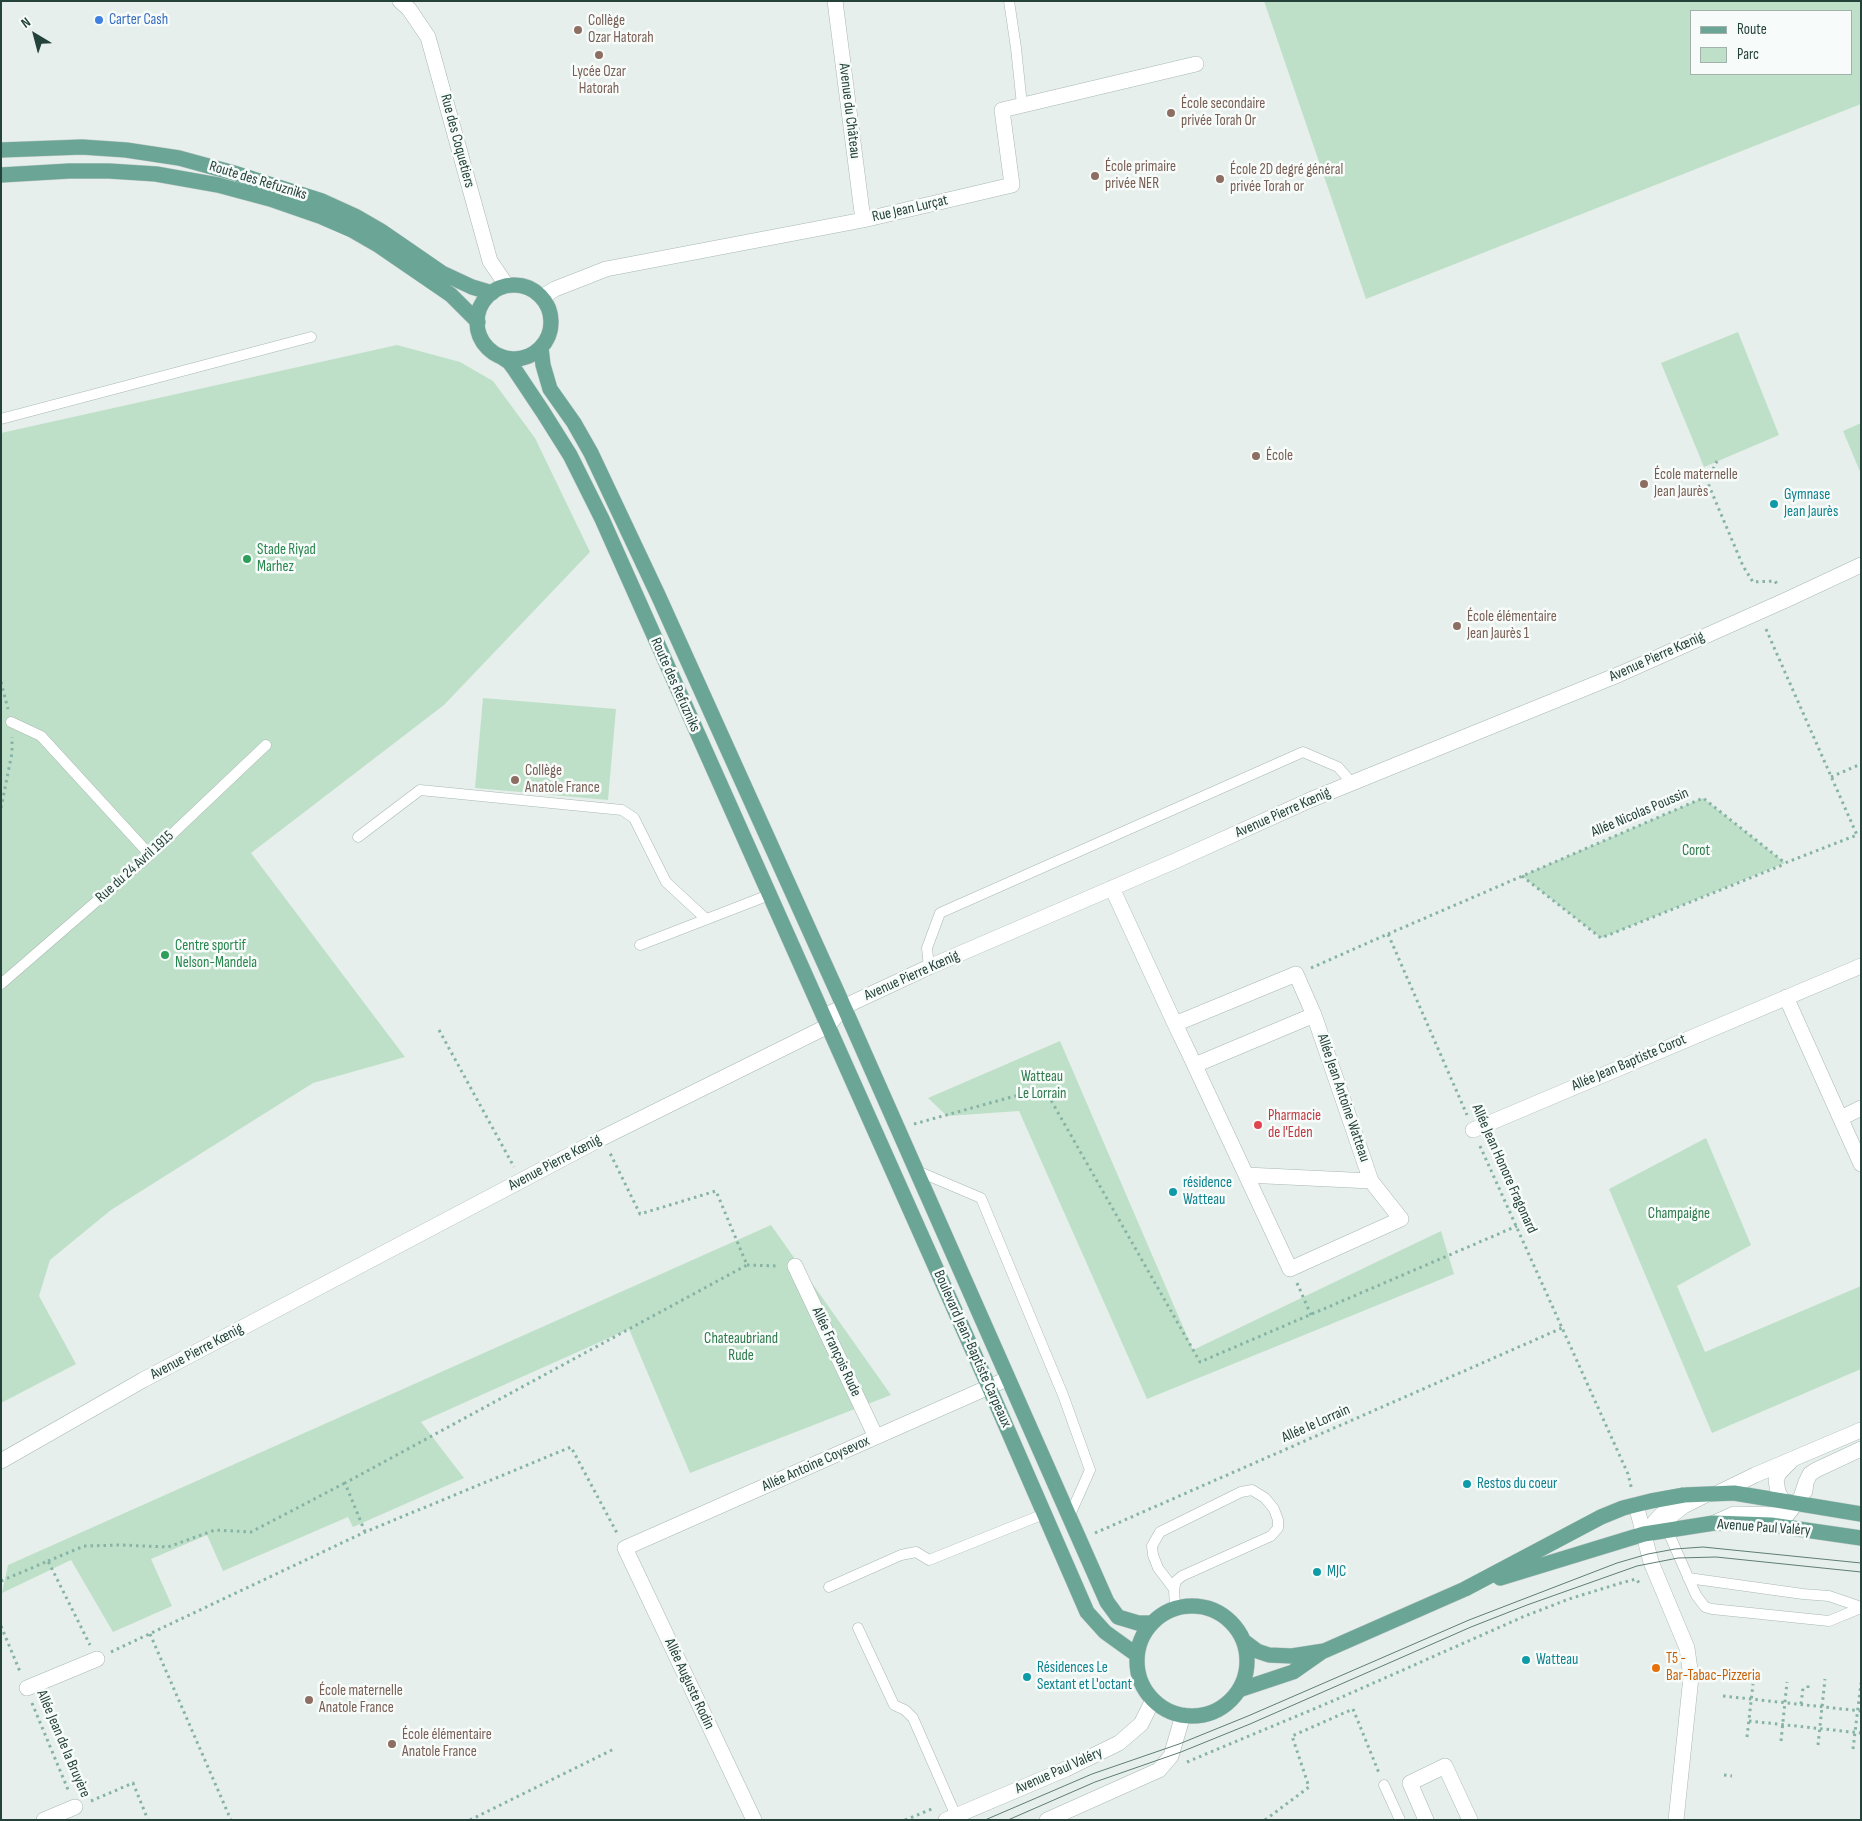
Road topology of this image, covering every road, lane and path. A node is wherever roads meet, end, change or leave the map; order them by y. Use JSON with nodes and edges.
{"nodes":[{"id":1,"x":400,"y":1,"type":"edge"},
{"id":2,"x":835,"y":1,"type":"edge"},
{"id":3,"x":1008,"y":1,"type":"edge"},
{"id":4,"x":1196,"y":64,"type":"dead end"},
{"id":5,"x":1022,"y":105,"type":"junction"},
{"id":6,"x":1,"y":150,"type":"edge"},
{"id":7,"x":1,"y":175,"type":"edge"},
{"id":8,"x":864,"y":220,"type":"junction"},
{"id":9,"x":507,"y":286,"type":"junction"},
{"id":10,"x":492,"y":293,"type":"junction"},
{"id":11,"x":542,"y":297,"type":"junction"},
{"id":12,"x":478,"y":322,"type":"junction"},
{"id":13,"x":311,"y":337,"type":"dead end"},
{"id":14,"x":541,"y":348,"type":"junction"},
{"id":15,"x":500,"y":356,"type":"junction"},
{"id":16,"x":1,"y":419,"type":"edge"},
{"id":17,"x":1717,"y":461,"type":"dead end"},
{"id":18,"x":1861,"y":565,"type":"edge"},
{"id":19,"x":1786,"y":600,"type":"junction"},
{"id":20,"x":1759,"y":611,"type":"junction"},
{"id":21,"x":1,"y":682,"type":"edge"},
{"id":22,"x":11,"y":722,"type":"junction"},
{"id":23,"x":266,"y":746,"type":"dead end"},
{"id":24,"x":1861,"y":764,"type":"edge"},
{"id":25,"x":1831,"y":777,"type":"junction"},
{"id":26,"x":1352,"y":782,"type":"junction"},
{"id":27,"x":1,"y":808,"type":"edge"},
{"id":28,"x":358,"y":837,"type":"dead end"},
{"id":29,"x":150,"y":855,"type":"junction"},
{"id":30,"x":1785,"y":863,"type":"junction"},
{"id":31,"x":1522,"y":876,"type":"junction"},
{"id":32,"x":1112,"y":888,"type":"junction"},
{"id":33,"x":770,"y":895,"type":"junction"},
{"id":34,"x":706,"y":919,"type":"junction"},
{"id":35,"x":1388,"y":934,"type":"junction"},
{"id":36,"x":640,"y":945,"type":"dead end"},
{"id":37,"x":1861,"y":966,"type":"edge"},
{"id":38,"x":929,"y":967,"type":"junction"},
{"id":39,"x":1296,"y":974,"type":"junction"},
{"id":40,"x":1,"y":984,"type":"edge"},
{"id":41,"x":1786,"y":997,"type":"junction"},
{"id":42,"x":846,"y":1012,"type":"junction"},
{"id":43,"x":1314,"y":1015,"type":"junction"},
{"id":44,"x":826,"y":1021,"type":"junction"},
{"id":45,"x":1176,"y":1024,"type":"junction"},
{"id":46,"x":439,"y":1030,"type":"dead end"},
{"id":47,"x":1195,"y":1065,"type":"junction"},
{"id":48,"x":1861,"y":1108,"type":"edge"},
{"id":49,"x":1841,"y":1118,"type":"junction"},
{"id":50,"x":897,"y":1129,"type":"junction"},
{"id":51,"x":1473,"y":1130,"type":"junction"},
{"id":52,"x":602,"y":1138,"type":"junction"},
{"id":53,"x":1861,"y":1164,"type":"edge"},
{"id":54,"x":915,"y":1170,"type":"junction"},
{"id":55,"x":1246,"y":1175,"type":"junction"},
{"id":56,"x":521,"y":1180,"type":"junction"},
{"id":57,"x":1371,"y":1182,"type":"junction"},
{"id":58,"x":1517,"y":1226,"type":"junction"},
{"id":59,"x":747,"y":1265,"type":"junction"},
{"id":60,"x":795,"y":1266,"type":"joint"},
{"id":61,"x":1290,"y":1269,"type":"junction"},
{"id":62,"x":1311,"y":1315,"type":"junction"},
{"id":63,"x":1562,"y":1328,"type":"junction"},
{"id":64,"x":1007,"y":1379,"type":"junction"},
{"id":65,"x":989,"y":1387,"type":"junction"},
{"id":66,"x":1861,"y":1430,"type":"edge"},
{"id":67,"x":876,"y":1437,"type":"junction"},
{"id":68,"x":1861,"y":1449,"type":"edge"},
{"id":69,"x":1800,"y":1456,"type":"junction"},
{"id":70,"x":1,"y":1461,"type":"edge"},
{"id":71,"x":1806,"y":1482,"type":"junction"},
{"id":72,"x":345,"y":1483,"type":"junction"},
{"id":73,"x":1718,"y":1493,"type":"junction"},
{"id":74,"x":1684,"y":1495,"type":"junction"},
{"id":75,"x":1636,"y":1505,"type":"junction"},
{"id":76,"x":1790,"y":1505,"type":"junction"},
{"id":77,"x":1816,"y":1506,"type":"junction"},
{"id":78,"x":1044,"y":1514,"type":"junction"},
{"id":79,"x":1861,"y":1514,"type":"edge"},
{"id":80,"x":1069,"y":1517,"type":"junction"},
{"id":81,"x":1714,"y":1523,"type":"junction"},
{"id":82,"x":1666,"y":1530,"type":"junction"},
{"id":83,"x":1811,"y":1531,"type":"junction"},
{"id":84,"x":366,"y":1532,"type":"junction"},
{"id":85,"x":1644,"y":1534,"type":"junction"},
{"id":86,"x":1861,"y":1538,"type":"edge"},
{"id":87,"x":1079,"y":1540,"type":"junction"},
{"id":88,"x":625,"y":1548,"type":"junction"},
{"id":89,"x":48,"y":1561,"type":"junction"},
{"id":90,"x":1688,"y":1578,"type":"junction"},
{"id":91,"x":1,"y":1581,"type":"edge"},
{"id":92,"x":1641,"y":1586,"type":"dead end"},
{"id":93,"x":829,"y":1588,"type":"dead end"},
{"id":94,"x":1174,"y":1588,"type":"junction"},
{"id":95,"x":1465,"y":1589,"type":"junction"},
{"id":96,"x":1175,"y":1608,"type":"junction"},
{"id":97,"x":1861,"y":1608,"type":"edge"},
{"id":98,"x":1152,"y":1623,"type":"junction"},
{"id":99,"x":1,"y":1626,"type":"edge"},
{"id":100,"x":858,"y":1628,"type":"dead end"},
{"id":101,"x":150,"y":1634,"type":"junction"},
{"id":102,"x":1245,"y":1642,"type":"junction"},
{"id":103,"x":1324,"y":1650,"type":"junction"},
{"id":104,"x":1137,"y":1655,"type":"junction"},
{"id":105,"x":97,"y":1658,"type":"junction"},
{"id":106,"x":1825,"y":1679,"type":"dead end"},
{"id":107,"x":1787,"y":1682,"type":"dead end"},
{"id":108,"x":1861,"y":1683,"type":"edge"},
{"id":109,"x":1753,"y":1684,"type":"dead end"},
{"id":110,"x":27,"y":1688,"type":"junction"},
{"id":111,"x":1803,"y":1688,"type":"dead end"},
{"id":112,"x":1239,"y":1690,"type":"junction"},
{"id":113,"x":1723,"y":1696,"type":"dead end"},
{"id":114,"x":1751,"y":1699,"type":"junction"},
{"id":115,"x":1153,"y":1700,"type":"junction"},
{"id":116,"x":1785,"y":1702,"type":"junction"},
{"id":117,"x":1801,"y":1704,"type":"junction"},
{"id":118,"x":1822,"y":1706,"type":"junction"},
{"id":119,"x":1859,"y":1710,"type":"edge"},
{"id":120,"x":1183,"y":1715,"type":"junction"},
{"id":121,"x":1749,"y":1721,"type":"junction"},
{"id":122,"x":1783,"y":1724,"type":"junction"},
{"id":123,"x":1820,"y":1729,"type":"junction"},
{"id":124,"x":1855,"y":1733,"type":"junction"},
{"id":125,"x":1861,"y":1733,"type":"edge"},
{"id":126,"x":1747,"y":1737,"type":"dead end"},
{"id":127,"x":1781,"y":1741,"type":"dead end"},
{"id":128,"x":1818,"y":1745,"type":"dead end"},
{"id":129,"x":614,"y":1749,"type":"dead end"},
{"id":130,"x":1853,"y":1749,"type":"dead end"},
{"id":131,"x":1182,"y":1766,"type":"dead end"},
{"id":132,"x":1724,"y":1775,"type":"dead end"},
{"id":133,"x":1732,"y":1776,"type":"dead end"},
{"id":134,"x":1384,"y":1785,"type":"joint"},
{"id":135,"x":940,"y":1805,"type":"dead end"},
{"id":136,"x":75,"y":1808,"type":"junction"},
{"id":137,"x":951,"y":1818,"type":"edge"},
{"id":138,"x":1056,"y":1818,"type":"edge"},
{"id":139,"x":44,"y":1820,"type":"edge"},
{"id":140,"x":148,"y":1820,"type":"edge"},
{"id":141,"x":231,"y":1820,"type":"edge"},
{"id":142,"x":470,"y":1820,"type":"edge"},
{"id":143,"x":754,"y":1820,"type":"edge"},
{"id":144,"x":905,"y":1820,"type":"edge"},
{"id":145,"x":1264,"y":1820,"type":"edge"},
{"id":146,"x":1400,"y":1820,"type":"edge"},
{"id":147,"x":1426,"y":1820,"type":"edge"},
{"id":148,"x":1470,"y":1820,"type":"edge"},
{"id":149,"x":1676,"y":1820,"type":"edge"}],
"edges":[{"from":1,"to":9,"type":"street","name":"Rue des Coquetiers"},
{"from":2,"to":8,"type":"street","name":"Avenue du Château"},
{"from":3,"to":5,"type":"lane"},
{"from":4,"to":5,"type":"street","name":"Rue Jean Lurçat"},
{"from":5,"to":8,"type":"street","name":"Rue Jean Lurçat"},
{"from":6,"to":10,"type":"main road","name":"Route des Refuzniks"},
{"from":7,"to":12,"type":"main road","name":"Route des Refuzniks"},
{"from":8,"to":11,"type":"street","name":"Rue Jean Lurçat"},
{"from":9,"to":10,"type":"main road"},
{"from":9,"to":11,"type":"main road"},
{"from":10,"to":12,"type":"main road"},
{"from":11,"to":14,"type":"main road"},
{"from":12,"to":15,"type":"main road"},
{"from":13,"to":16,"type":"lane"},
{"from":14,"to":15,"type":"main road"},
{"from":14,"to":42,"type":"main road","name":"Route des Refuzniks"},
{"from":15,"to":33,"type":"main road","name":"Route des Refuzniks"},
{"from":17,"to":19,"type":"path"},
{"from":18,"to":19,"type":"street","name":"Avenue Pierre Kœnig"},
{"from":19,"to":20,"type":"street","name":"Avenue Pierre Kœnig"},
{"from":20,"to":25,"type":"path"},
{"from":20,"to":26,"type":"street","name":"Avenue Pierre Kœnig"},
{"from":21,"to":22,"type":"path"},
{"from":22,"to":27,"type":"path"},
{"from":22,"to":29,"type":"lane"},
{"from":23,"to":29,"type":"lane","name":"Rue du 24 Avril 1915"},
{"from":24,"to":25,"type":"path"},
{"from":25,"to":30,"type":"path"},
{"from":26,"to":32,"type":"street","name":"Avenue Pierre Kœnig"},
{"from":26,"to":38,"type":"lane"},
{"from":28,"to":34,"type":"lane"},
{"from":29,"to":40,"type":"lane","name":"Rue du 24 Avril 1915"},
{"from":30,"to":31,"type":"path"},
{"from":30,"to":31,"type":"path","name":"Allée Nicolas Poussin"},
{"from":31,"to":35,"type":"path","name":"Allée Nicolas Poussin"},
{"from":32,"to":38,"type":"street","name":"Avenue Pierre Kœnig"},
{"from":32,"to":45,"type":"street"},
{"from":33,"to":34,"type":"lane"},
{"from":33,"to":44,"type":"main road","name":"Route des Refuzniks"},
{"from":34,"to":36,"type":"lane"},
{"from":35,"to":39,"type":"path"},
{"from":35,"to":51,"type":"path","name":"Allée Jean Honore Fragonard"},
{"from":37,"to":41,"type":"street","name":"Allée Jean Baptiste Corot"},
{"from":38,"to":42,"type":"street","name":"Avenue Pierre Kœnig"},
{"from":39,"to":43,"type":"street","name":"Allée Jean Antoine Watteau"},
{"from":39,"to":45,"type":"street"},
{"from":41,"to":49,"type":"street"},
{"from":41,"to":51,"type":"street","name":"Allée Jean Baptiste Corot"},
{"from":42,"to":44,"type":"street","name":"Avenue Pierre Kœnig"},
{"from":42,"to":50,"type":"main road","name":"Boulevard Jean-Baptiste Carpeaux"},
{"from":43,"to":47,"type":"street","name":"Allée Jean Antoine Watteau"},
{"from":43,"to":57,"type":"street","name":"Allée Jean Antoine Watteau"},
{"from":44,"to":52,"type":"street","name":"Avenue Pierre Kœnig"},
{"from":44,"to":65,"type":"main road","name":"Boulevard Jean-Baptiste Carpeaux"},
{"from":45,"to":47,"type":"street"},
{"from":46,"to":56,"type":"path"},
{"from":47,"to":55,"type":"street"},
{"from":48,"to":49,"type":"street"},
{"from":49,"to":53,"type":"street"},
{"from":50,"to":54,"type":"main road","name":"Boulevard Jean-Baptiste Carpeaux"},
{"from":50,"to":62,"type":"path"},
{"from":51,"to":58,"type":"path","name":"Allée Jean Honore Fragonard"},
{"from":52,"to":56,"type":"street","name":"Avenue Pierre Kœnig"},
{"from":52,"to":59,"type":"path"},
{"from":54,"to":64,"type":"main road","name":"Boulevard Jean-Baptiste Carpeaux"},
{"from":54,"to":80,"type":"lane"},
{"from":55,"to":57,"type":"street","name":"Allée Jean Antoine Watteau"},
{"from":55,"to":61,"type":"street"},
{"from":56,"to":70,"type":"street","name":"Avenue Pierre Kœnig"},
{"from":57,"to":61,"type":"street","name":"Allée Jean Antoine Watteau"},
{"from":58,"to":62,"type":"path"},
{"from":58,"to":63,"type":"path","name":"Allée Jean Honore Fragonard"},
{"from":59,"to":60,"type":"path"},
{"from":59,"to":72,"type":"path"},
{"from":60,"to":67,"type":"street","name":"Allée François Rude"},
{"from":61,"to":62,"type":"path"},
{"from":63,"to":75,"type":"path","name":"Allée Jean Honore Fragonard"},
{"from":63,"to":87,"type":"path","name":"Allée le Lorrain"},
{"from":64,"to":65,"type":"street","name":"Allée Antoine Coysevox"},
{"from":64,"to":80,"type":"main road","name":"Boulevard Jean-Baptiste Carpeaux"},
{"from":65,"to":67,"type":"street","name":"Allée Antoine Coysevox"},
{"from":65,"to":78,"type":"main road","name":"Boulevard Jean-Baptiste Carpeaux"},
{"from":66,"to":69,"type":"street","name":"Avenue Paul Valéry"},
{"from":67,"to":88,"type":"street","name":"Allée Antoine Coysevox"},
{"from":68,"to":71,"type":"street"},
{"from":69,"to":73,"type":"street","name":"Avenue Paul Valéry"},
{"from":69,"to":76,"type":"street"},
{"from":71,"to":76,"type":"street"},
{"from":71,"to":77,"type":"street","name":"Avenue Paul Valéry"},
{"from":72,"to":84,"type":"path"},
{"from":72,"to":89,"type":"path"},
{"from":73,"to":74,"type":"main road","name":"Avenue Paul Valéry"},
{"from":73,"to":76,"type":"main road","name":"Avenue Paul Valéry"},
{"from":73,"to":82,"type":"lane","name":"Avenue Paul Valéry"},
{"from":74,"to":75,"type":"main road","name":"Avenue Paul Valéry"},
{"from":74,"to":85,"type":"street"},
{"from":75,"to":85,"type":"street"},
{"from":75,"to":95,"type":"main road","name":"Avenue Paul Valéry"},
{"from":76,"to":77,"type":"main road","name":"Avenue Paul Valéry"},
{"from":76,"to":81,"type":"street"},
{"from":76,"to":83,"type":"street"},
{"from":77,"to":79,"type":"main road","name":"Avenue Paul Valéry"},
{"from":78,"to":93,"type":"lane"},
{"from":78,"to":104,"type":"main road","name":"Boulevard Jean-Baptiste Carpeaux"},
{"from":80,"to":87,"type":"main road","name":"Boulevard Jean-Baptiste Carpeaux"},
{"from":81,"to":82,"type":"main road","name":"Avenue Paul Valéry"},
{"from":81,"to":83,"type":"main road","name":"Avenue Paul Valéry"},
{"from":82,"to":85,"type":"main road","name":"Avenue Paul Valéry"},
{"from":82,"to":90,"type":"lane"},
{"from":83,"to":86,"type":"main road","name":"Avenue Paul Valéry"},
{"from":84,"to":88,"type":"path"},
{"from":84,"to":101,"type":"path"},
{"from":85,"to":95,"type":"main road","name":"Avenue Paul Valéry"},
{"from":85,"to":149,"type":"street"},
{"from":87,"to":98,"type":"main road","name":"Boulevard Jean-Baptiste Carpeaux"},
{"from":88,"to":143,"type":"street","name":"Allée Auguste Rodin"},
{"from":89,"to":91,"type":"path"},
{"from":89,"to":105,"type":"path"},
{"from":90,"to":97,"type":"lane"},
{"from":90,"to":97,"type":"lane"},
{"from":92,"to":131,"type":"path"},
{"from":94,"to":94,"type":"lane"},
{"from":94,"to":96,"type":"lane"},
{"from":95,"to":103,"type":"main road","name":"Avenue Paul Valéry"},
{"from":96,"to":98,"type":"main road"},
{"from":96,"to":102,"type":"main road"},
{"from":98,"to":104,"type":"main road"},
{"from":99,"to":110,"type":"path","name":"Allée Jean de la Bruyère"},
{"from":100,"to":137,"type":"lane"},
{"from":101,"to":105,"type":"path"},
{"from":101,"to":141,"type":"path"},
{"from":102,"to":103,"type":"main road","name":"Avenue Paul Valéry"},
{"from":102,"to":112,"type":"main road"},
{"from":103,"to":112,"type":"main road","name":"Avenue Paul Valéry"},
{"from":104,"to":115,"type":"main road"},
{"from":105,"to":110,"type":"street"},
{"from":106,"to":118,"type":"path"},
{"from":107,"to":116,"type":"path"},
{"from":108,"to":119,"type":"path"},
{"from":109,"to":114,"type":"path"},
{"from":110,"to":136,"type":"path","name":"Allée Jean de la Bruyère"},
{"from":111,"to":117,"type":"path"},
{"from":112,"to":120,"type":"main road"},
{"from":113,"to":114,"type":"path"},
{"from":114,"to":116,"type":"path"},
{"from":114,"to":121,"type":"path"},
{"from":115,"to":120,"type":"main road"},
{"from":115,"to":137,"type":"street","name":"Avenue Paul Valéry"},
{"from":116,"to":117,"type":"path"},
{"from":116,"to":122,"type":"path"},
{"from":117,"to":118,"type":"path"},
{"from":118,"to":119,"type":"path"},
{"from":118,"to":123,"type":"path"},
{"from":119,"to":124,"type":"path"},
{"from":120,"to":138,"type":"street"},
{"from":121,"to":122,"type":"path"},
{"from":121,"to":126,"type":"path"},
{"from":122,"to":123,"type":"path"},
{"from":122,"to":127,"type":"path"},
{"from":123,"to":124,"type":"path"},
{"from":123,"to":128,"type":"path"},
{"from":124,"to":125,"type":"path"},
{"from":124,"to":130,"type":"path"},
{"from":129,"to":142,"type":"path"},
{"from":132,"to":133,"type":"path"},
{"from":134,"to":145,"type":"path"},
{"from":134,"to":146,"type":"lane"},
{"from":135,"to":144,"type":"path"},
{"from":136,"to":139,"type":"street"},
{"from":136,"to":140,"type":"path","name":"Allée Jean de la Bruyère"},
{"from":147,"to":148,"type":"street"}]}
